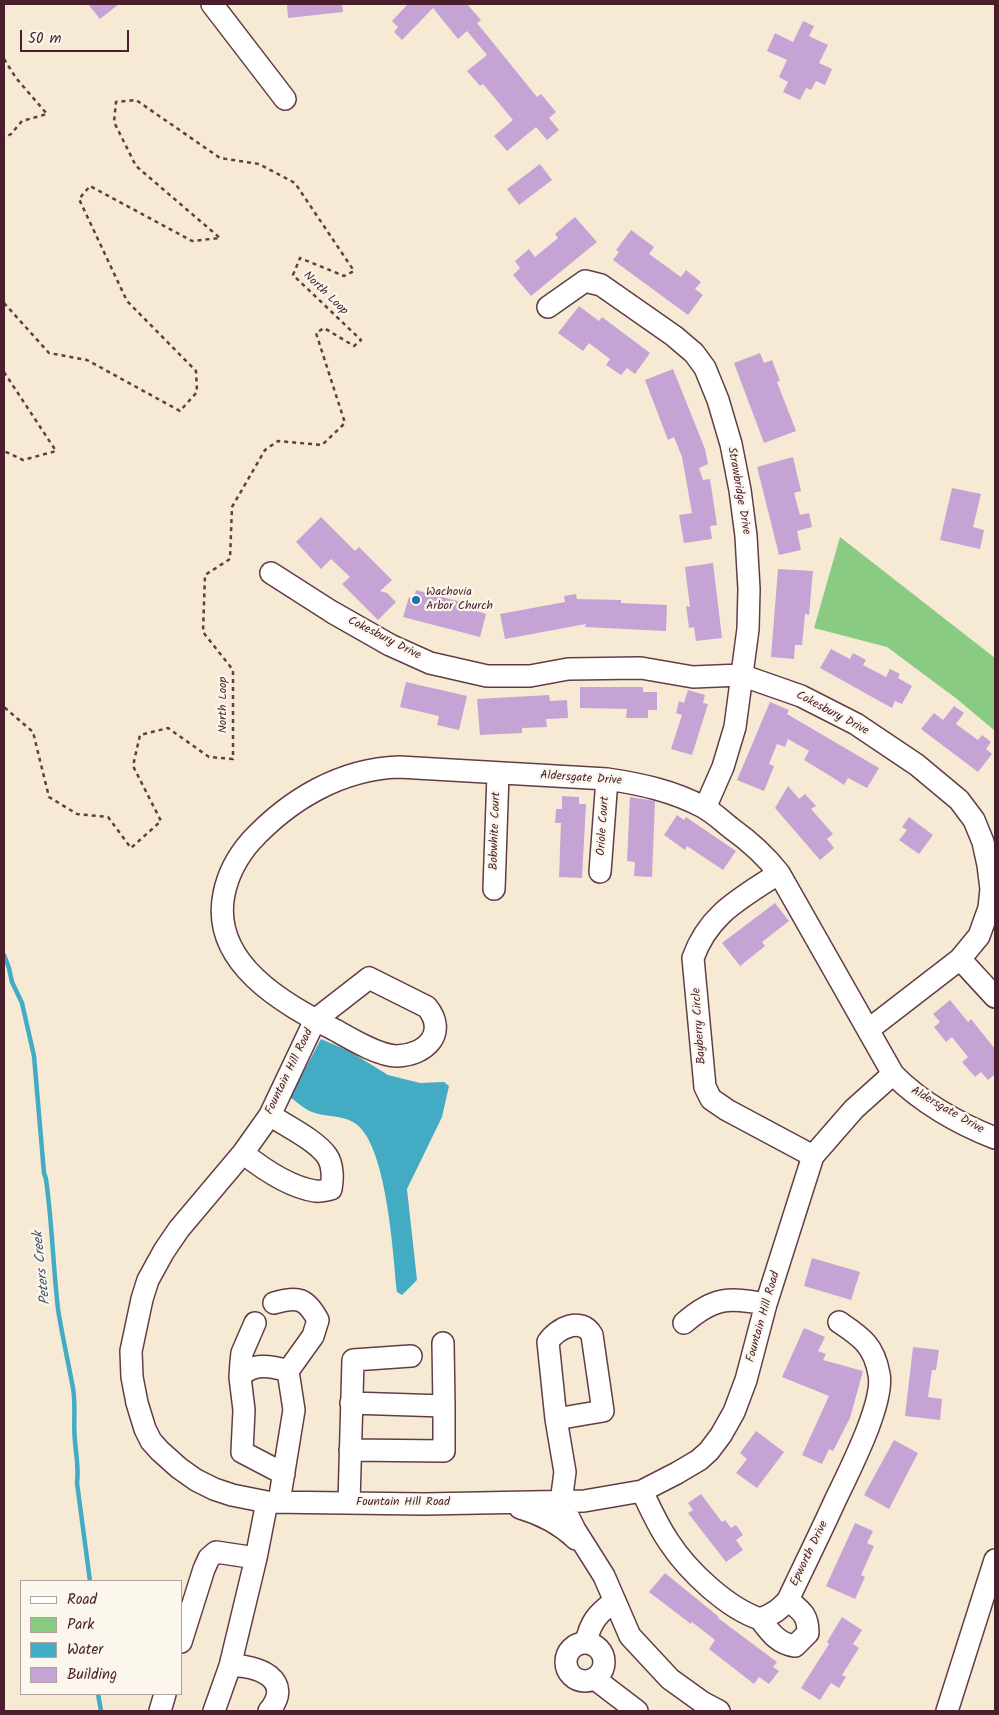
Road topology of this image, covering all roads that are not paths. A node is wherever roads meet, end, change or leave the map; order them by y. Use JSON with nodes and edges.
{"nodes":[{"id":1,"x":212,"y":4,"type":"edge"},
{"id":2,"x":285,"y":99,"type":"dead end"},
{"id":3,"x":548,"y":308,"type":"dead end"},
{"id":4,"x":271,"y":573,"type":"dead end"},
{"id":5,"x":741,"y":675,"type":"junction"},
{"id":6,"x":498,"y":774,"type":"junction"},
{"id":7,"x":607,"y":779,"type":"junction"},
{"id":8,"x":705,"y":808,"type":"junction"},
{"id":9,"x":600,"y":872,"type":"dead end"},
{"id":10,"x":779,"y":873,"type":"junction"},
{"id":11,"x":494,"y":889,"type":"dead end"},
{"id":12,"x":989,"y":923,"type":"edge"},
{"id":13,"x":960,"y":959,"type":"junction"},
{"id":14,"x":995,"y":997,"type":"edge"},
{"id":15,"x":315,"y":1020,"type":"junction"},
{"id":16,"x":868,"y":1030,"type":"junction"},
{"id":17,"x":893,"y":1074,"type":"junction"},
{"id":18,"x":270,"y":1115,"type":"junction"},
{"id":19,"x":995,"y":1138,"type":"edge"},
{"id":20,"x":242,"y":1153,"type":"junction"},
{"id":21,"x":813,"y":1156,"type":"junction"},
{"id":22,"x":274,"y":1303,"type":"dead end"},
{"id":23,"x":766,"y":1304,"type":"junction"},
{"id":24,"x":838,"y":1322,"type":"dead end"},
{"id":25,"x":255,"y":1323,"type":"dead end"},
{"id":26,"x":684,"y":1323,"type":"dead end"},
{"id":27,"x":443,"y":1343,"type":"dead end"},
{"id":28,"x":411,"y":1356,"type":"dead end"},
{"id":29,"x":288,"y":1371,"type":"junction"},
{"id":30,"x":240,"y":1377,"type":"junction"},
{"id":31,"x":351,"y":1403,"type":"junction"},
{"id":32,"x":444,"y":1406,"type":"junction"},
{"id":33,"x":556,"y":1419,"type":"dead end"},
{"id":34,"x":350,"y":1450,"type":"junction"},
{"id":35,"x":284,"y":1474,"type":"junction"},
{"id":36,"x":642,"y":1491,"type":"junction"},
{"id":37,"x":273,"y":1502,"type":"junction"},
{"id":38,"x":560,"y":1502,"type":"junction"},
{"id":39,"x":349,"y":1503,"type":"junction"},
{"id":40,"x":503,"y":1503,"type":"junction"},
{"id":41,"x":585,"y":1546,"type":"junction"},
{"id":42,"x":256,"y":1558,"type":"junction"},
{"id":43,"x":995,"y":1560,"type":"edge"},
{"id":44,"x":788,"y":1600,"type":"junction"},
{"id":45,"x":616,"y":1601,"type":"junction"},
{"id":46,"x":760,"y":1619,"type":"junction"},
{"id":47,"x":182,"y":1639,"type":"edge"},
{"id":48,"x":586,"y":1643,"type":"junction"},
{"id":49,"x":230,"y":1666,"type":"junction"},
{"id":50,"x":595,"y":1679,"type":"junction"},
{"id":51,"x":165,"y":1695,"type":"edge"},
{"id":52,"x":706,"y":1708,"type":"edge"},
{"id":53,"x":219,"y":1709,"type":"edge"},
{"id":54,"x":160,"y":1711,"type":"edge"},
{"id":55,"x":269,"y":1711,"type":"edge"},
{"id":56,"x":637,"y":1711,"type":"edge"},
{"id":57,"x":947,"y":1711,"type":"edge"}],
"edges":[{"from":1,"to":2,"type":"street"},
{"from":3,"to":5,"type":"street","name":"Strawbridge Drive"},
{"from":4,"to":5,"type":"street","name":"Cokesbury Drive"},
{"from":5,"to":8,"type":"street","name":"Strawbridge Drive"},
{"from":5,"to":12,"type":"street","name":"Cokesbury Drive"},
{"from":6,"to":7,"type":"street","name":"Aldersgate Drive"},
{"from":6,"to":11,"type":"street","name":"Bobwhite Court"},
{"from":6,"to":15,"type":"street","name":"Aldersgate Drive"},
{"from":7,"to":8,"type":"street","name":"Aldersgate Drive"},
{"from":7,"to":9,"type":"street","name":"Oriole Court"},
{"from":8,"to":10,"type":"street","name":"Aldersgate Drive"},
{"from":10,"to":16,"type":"street","name":"Aldersgate Drive"},
{"from":10,"to":21,"type":"street","name":"Bayberry Circle"},
{"from":12,"to":13,"type":"street","name":"Cokesbury Drive"},
{"from":13,"to":14,"type":"street"},
{"from":13,"to":16,"type":"street","name":"Cokesbury Drive"},
{"from":15,"to":15,"type":"street","name":"Aldersgate Drive"},
{"from":15,"to":18,"type":"street","name":"Fountain Hill Road"},
{"from":16,"to":17,"type":"street","name":"Aldersgate Drive"},
{"from":17,"to":19,"type":"street","name":"Aldersgate Drive"},
{"from":17,"to":21,"type":"street","name":"Fountain Hill Road"},
{"from":18,"to":20,"type":"street","name":"Fountain Hill Road"},
{"from":18,"to":20,"type":"street"},
{"from":20,"to":37,"type":"street","name":"Fountain Hill Road"},
{"from":21,"to":23,"type":"street","name":"Fountain Hill Road"},
{"from":22,"to":29,"type":"street"},
{"from":23,"to":26,"type":"street"},
{"from":23,"to":36,"type":"street","name":"Fountain Hill Road"},
{"from":24,"to":44,"type":"street","name":"Epworth Drive"},
{"from":25,"to":30,"type":"street"},
{"from":27,"to":32,"type":"street"},
{"from":28,"to":31,"type":"street"},
{"from":29,"to":30,"type":"street"},
{"from":29,"to":35,"type":"street"},
{"from":30,"to":35,"type":"street"},
{"from":31,"to":32,"type":"street"},
{"from":31,"to":34,"type":"street"},
{"from":32,"to":34,"type":"street"},
{"from":33,"to":38,"type":"street"},
{"from":34,"to":39,"type":"street"},
{"from":35,"to":37,"type":"street"},
{"from":36,"to":38,"type":"street","name":"Fountain Hill Road"},
{"from":36,"to":46,"type":"street"},
{"from":37,"to":39,"type":"street","name":"Fountain Hill Road"},
{"from":37,"to":42,"type":"street"},
{"from":38,"to":40,"type":"street","name":"Fountain Hill Road"},
{"from":38,"to":41,"type":"street"},
{"from":39,"to":40,"type":"street","name":"Fountain Hill Road"},
{"from":40,"to":41,"type":"street"},
{"from":41,"to":45,"type":"street"},
{"from":42,"to":47,"type":"street"},
{"from":42,"to":49,"type":"street"},
{"from":43,"to":57,"type":"street"},
{"from":44,"to":46,"type":"street","name":"Epworth Drive"},
{"from":44,"to":46,"type":"street"},
{"from":45,"to":48,"type":"street"},
{"from":45,"to":52,"type":"street"},
{"from":48,"to":50,"type":"street"},
{"from":48,"to":50,"type":"street"},
{"from":49,"to":53,"type":"street"},
{"from":49,"to":55,"type":"street"},
{"from":50,"to":56,"type":"street"},
{"from":51,"to":54,"type":"street"}]}
